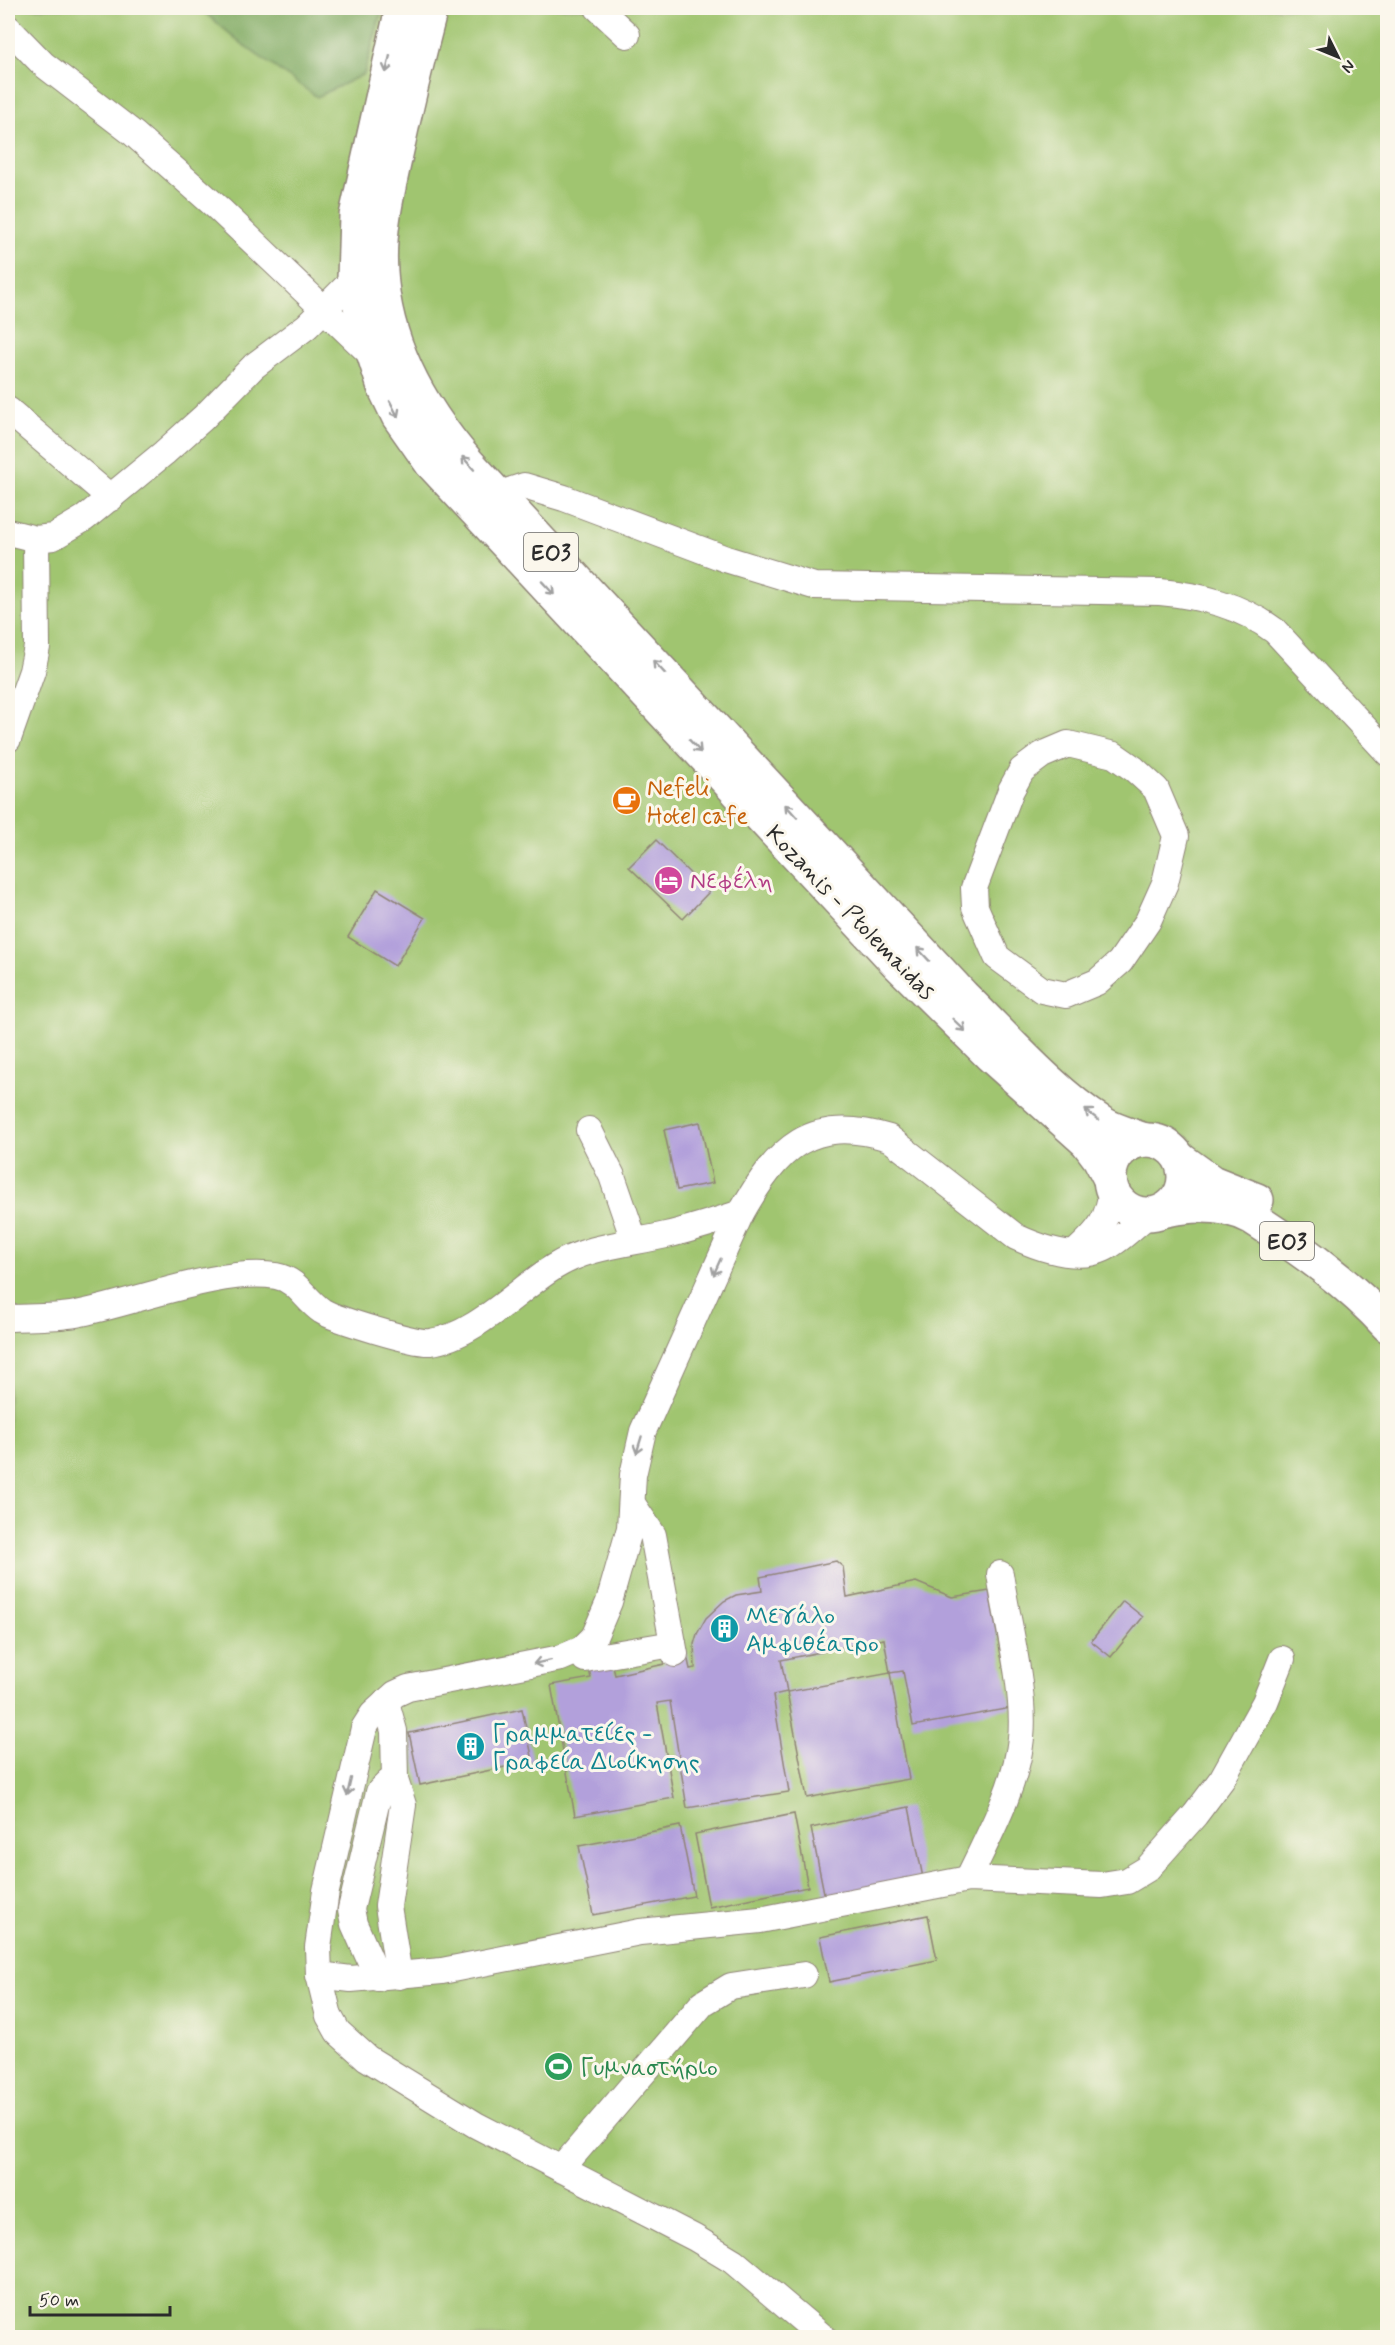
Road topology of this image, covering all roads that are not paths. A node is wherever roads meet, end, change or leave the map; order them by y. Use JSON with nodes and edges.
{"nodes":[{"id":1,"x":402,"y":8,"type":"edge"},
{"id":2,"x":431,"y":8,"type":"edge"},
{"id":3,"x":598,"y":8,"type":"edge"},
{"id":4,"x":8,"y":28,"type":"edge"},
{"id":5,"x":627,"y":35,"type":"dead end"},
{"id":6,"x":354,"y":279,"type":"junction"},
{"id":7,"x":325,"y":310,"type":"junction"},
{"id":8,"x":372,"y":355,"type":"junction"},
{"id":9,"x":8,"y":410,"type":"edge"},
{"id":10,"x":497,"y":495,"type":"junction"},
{"id":11,"x":111,"y":498,"type":"junction"},
{"id":12,"x":8,"y":532,"type":"edge"},
{"id":13,"x":36,"y":539,"type":"junction"},
{"id":14,"x":8,"y":739,"type":"edge"},
{"id":15,"x":1388,"y":753,"type":"edge"},
{"id":16,"x":1066,"y":995,"type":"joint"},
{"id":17,"x":590,"y":1130,"type":"dead end"},
{"id":18,"x":1145,"y":1140,"type":"junction"},
{"id":19,"x":1180,"y":1159,"type":"junction"},
{"id":20,"x":1111,"y":1184,"type":"junction"},
{"id":21,"x":741,"y":1213,"type":"junction"},
{"id":22,"x":1157,"y":1213,"type":"junction"},
{"id":23,"x":634,"y":1240,"type":"junction"},
{"id":24,"x":1076,"y":1252,"type":"junction"},
{"id":25,"x":1388,"y":1298,"type":"edge"},
{"id":26,"x":8,"y":1318,"type":"edge"},
{"id":27,"x":1388,"y":1326,"type":"edge"},
{"id":28,"x":633,"y":1506,"type":"junction"},
{"id":29,"x":1000,"y":1574,"type":"dead end"},
{"id":30,"x":582,"y":1649,"type":"junction"},
{"id":31,"x":1282,"y":1659,"type":"dead end"},
{"id":32,"x":386,"y":1702,"type":"junction"},
{"id":33,"x":359,"y":1741,"type":"junction"},
{"id":34,"x":395,"y":1770,"type":"junction"},
{"id":35,"x":968,"y":1879,"type":"junction"},
{"id":36,"x":394,"y":1947,"type":"junction"},
{"id":37,"x":368,"y":1953,"type":"junction"},
{"id":38,"x":319,"y":1974,"type":"junction"},
{"id":39,"x":804,"y":1975,"type":"dead end"},
{"id":40,"x":389,"y":1977,"type":"junction"},
{"id":41,"x":561,"y":2169,"type":"junction"},
{"id":42,"x":824,"y":2337,"type":"edge"}],
"edges":[{"from":1,"to":6,"type":"main road","name":"Kozanis - Ptolemaidas","number":"ΕΟ3","one_way":true},
{"from":10,"to":2,"type":"main road","name":"Kozanis - Ptolemaidas","number":"ΕΟ3","one_way":true},
{"from":3,"to":5,"type":"street"},
{"from":4,"to":7,"type":"street"},
{"from":6,"to":7,"type":"street"},
{"from":6,"to":8,"type":"main road","name":"Kozanis - Ptolemaidas","number":"ΕΟ3"},
{"from":7,"to":8,"type":"street"},
{"from":7,"to":11,"type":"street"},
{"from":8,"to":20,"type":"main road","name":"Kozanis - Ptolemaidas","number":"ΕΟ3","one_way":true},
{"from":9,"to":11,"type":"street"},
{"from":10,"to":15,"type":"street"},
{"from":18,"to":10,"type":"main road","name":"Kozanis - Ptolemaidas","number":"ΕΟ3","one_way":true},
{"from":11,"to":13,"type":"street"},
{"from":12,"to":13,"type":"street"},
{"from":13,"to":14,"type":"street"},
{"from":16,"to":16,"type":"street"},
{"from":17,"to":23,"type":"street"},
{"from":18,"to":19,"type":"main road","number":"ΕΟ3"},
{"from":18,"to":20,"type":"main road"},
{"from":19,"to":22,"type":"main road"},
{"from":19,"to":25,"type":"main road","number":"ΕΟ3"},
{"from":20,"to":22,"type":"main road","number":"ΕΟ3"},
{"from":20,"to":24,"type":"street"},
{"from":21,"to":23,"type":"street"},
{"from":21,"to":24,"type":"street"},
{"from":21,"to":28,"type":"street","one_way":true},
{"from":22,"to":24,"type":"street"},
{"from":22,"to":27,"type":"main road","number":"ΕΟ3"},
{"from":23,"to":26,"type":"street"},
{"from":28,"to":30,"type":"street"},
{"from":28,"to":30,"type":"street"},
{"from":29,"to":35,"type":"street"},
{"from":30,"to":32,"type":"street","one_way":true},
{"from":31,"to":35,"type":"street"},
{"from":32,"to":33,"type":"street"},
{"from":32,"to":34,"type":"street"},
{"from":33,"to":34,"type":"street"},
{"from":33,"to":38,"type":"street","one_way":true},
{"from":34,"to":36,"type":"street"},
{"from":34,"to":37,"type":"street"},
{"from":35,"to":40,"type":"street"},
{"from":36,"to":37,"type":"street"},
{"from":36,"to":40,"type":"street"},
{"from":37,"to":40,"type":"street"},
{"from":38,"to":40,"type":"street"},
{"from":38,"to":41,"type":"street"},
{"from":39,"to":41,"type":"street"},
{"from":41,"to":42,"type":"street"}]}
